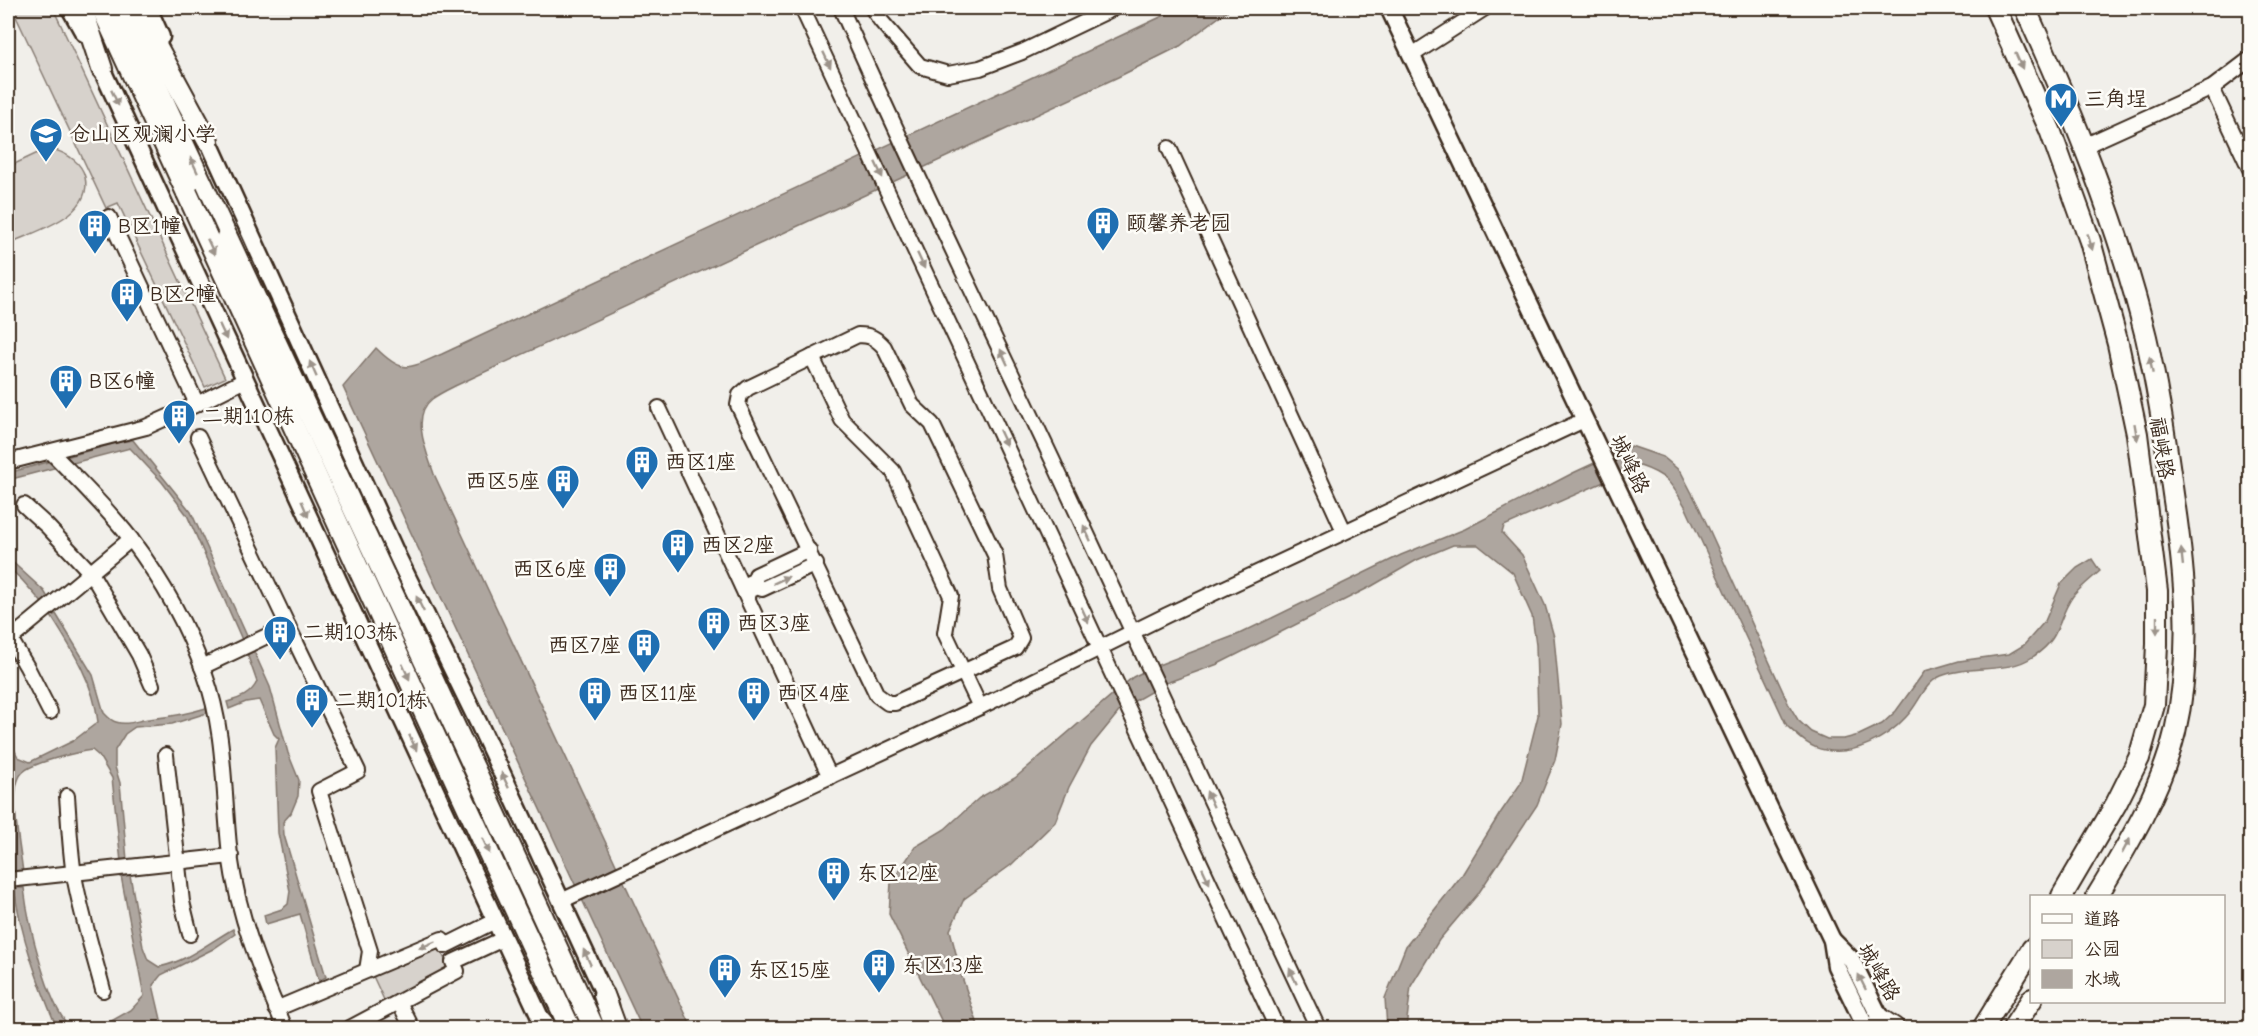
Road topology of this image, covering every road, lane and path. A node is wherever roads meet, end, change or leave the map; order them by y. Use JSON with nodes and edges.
{"nodes":[{"id":1,"x":70,"y":8,"type":"edge"},
{"id":2,"x":82,"y":8,"type":"edge"},
{"id":3,"x":102,"y":8,"type":"edge"},
{"id":4,"x":120,"y":8,"type":"edge"},
{"id":5,"x":136,"y":8,"type":"edge"},
{"id":6,"x":148,"y":8,"type":"edge"},
{"id":7,"x":802,"y":8,"type":"edge"},
{"id":8,"x":841,"y":8,"type":"edge"},
{"id":9,"x":872,"y":8,"type":"edge"},
{"id":10,"x":1114,"y":8,"type":"edge"},
{"id":11,"x":1389,"y":8,"type":"edge"},
{"id":12,"x":1485,"y":8,"type":"edge"},
{"id":13,"x":1995,"y":8,"type":"edge"},
{"id":14,"x":2025,"y":8,"type":"edge"},
{"id":15,"x":1412,"y":55,"type":"junction"},
{"id":16,"x":2250,"y":59,"type":"edge"},
{"id":17,"x":102,"y":69,"type":"junction"},
{"id":18,"x":2212,"y":88,"type":"junction"},
{"id":19,"x":208,"y":141,"type":"junction"},
{"id":20,"x":2084,"y":147,"type":"junction"},
{"id":21,"x":1168,"y":148,"type":"dead end"},
{"id":22,"x":2250,"y":169,"type":"edge"},
{"id":23,"x":109,"y":217,"type":"dead end"},
{"id":24,"x":812,"y":357,"type":"junction"},
{"id":25,"x":245,"y":380,"type":"junction"},
{"id":26,"x":197,"y":404,"type":"junction"},
{"id":27,"x":330,"y":406,"type":"junction"},
{"id":28,"x":659,"y":408,"type":"dead end"},
{"id":29,"x":1584,"y":420,"type":"junction"},
{"id":30,"x":271,"y":434,"type":"junction"},
{"id":31,"x":198,"y":437,"type":"dead end"},
{"id":32,"x":57,"y":459,"type":"junction"},
{"id":33,"x":8,"y":462,"type":"edge"},
{"id":34,"x":24,"y":505,"type":"dead end"},
{"id":35,"x":1344,"y":531,"type":"junction"},
{"id":36,"x":131,"y":539,"type":"junction"},
{"id":37,"x":809,"y":550,"type":"junction"},
{"id":38,"x":398,"y":558,"type":"junction"},
{"id":39,"x":816,"y":564,"type":"junction"},
{"id":40,"x":91,"y":573,"type":"junction"},
{"id":41,"x":744,"y":589,"type":"junction"},
{"id":42,"x":349,"y":606,"type":"junction"},
{"id":43,"x":288,"y":626,"type":"junction"},
{"id":44,"x":1133,"y":632,"type":"junction"},
{"id":45,"x":8,"y":638,"type":"edge"},
{"id":46,"x":1100,"y":648,"type":"junction"},
{"id":47,"x":202,"y":668,"type":"junction"},
{"id":48,"x":963,"y":672,"type":"junction"},
{"id":49,"x":152,"y":685,"type":"dead end"},
{"id":50,"x":980,"y":707,"type":"junction"},
{"id":51,"x":50,"y":712,"type":"dead end"},
{"id":52,"x":166,"y":755,"type":"dead end"},
{"id":53,"x":830,"y":777,"type":"junction"},
{"id":54,"x":68,"y":796,"type":"dead end"},
{"id":55,"x":231,"y":856,"type":"junction"},
{"id":56,"x":179,"y":862,"type":"junction"},
{"id":57,"x":74,"y":873,"type":"junction"},
{"id":58,"x":8,"y":880,"type":"edge"},
{"id":59,"x":2063,"y":895,"type":"edge"},
{"id":60,"x":2098,"y":895,"type":"edge"},
{"id":61,"x":561,"y":901,"type":"junction"},
{"id":62,"x":495,"y":921,"type":"junction"},
{"id":63,"x":190,"y":934,"type":"dead end"},
{"id":64,"x":503,"y":939,"type":"junction"},
{"id":65,"x":2030,"y":951,"type":"edge"},
{"id":66,"x":367,"y":970,"type":"junction"},
{"id":67,"x":103,"y":990,"type":"dead end"},
{"id":68,"x":604,"y":995,"type":"joint"},
{"id":69,"x":2001,"y":1000,"type":"junction"},
{"id":70,"x":399,"y":1002,"type":"junction"},
{"id":71,"x":276,"y":1009,"type":"junction"},
{"id":72,"x":2023,"y":1013,"type":"edge"},
{"id":73,"x":1982,"y":1025,"type":"edge"},
{"id":74,"x":544,"y":1026,"type":"edge"},
{"id":75,"x":1876,"y":1026,"type":"edge"},
{"id":76,"x":285,"y":1029,"type":"edge"},
{"id":77,"x":350,"y":1029,"type":"edge"},
{"id":78,"x":412,"y":1029,"type":"edge"},
{"id":79,"x":570,"y":1029,"type":"edge"},
{"id":80,"x":594,"y":1029,"type":"edge"},
{"id":81,"x":619,"y":1029,"type":"edge"},
{"id":82,"x":1277,"y":1029,"type":"edge"},
{"id":83,"x":1318,"y":1029,"type":"edge"}],
"edges":[{"from":1,"to":17,"type":"main road"},
{"from":2,"to":17,"type":"highway"},
{"from":3,"to":79,"type":"highway","one_way":true,"bridge":true},
{"from":80,"to":4,"type":"highway","one_way":true,"bridge":true},
{"from":5,"to":19,"type":"highway"},
{"from":6,"to":19,"type":"main road"},
{"from":7,"to":46,"type":"street","one_way":true},
{"from":44,"to":8,"type":"street","one_way":true},
{"from":9,"to":10,"type":"street"},
{"from":11,"to":15,"type":"main road","name":"城峰路"},
{"from":12,"to":15,"type":"street"},
{"from":13,"to":59,"type":"highway","name":"福峡路","one_way":true},
{"from":14,"to":20,"type":"highway","name":"福峡路"},
{"from":15,"to":29,"type":"main road","name":"城峰路"},
{"from":16,"to":18,"type":"street"},
{"from":17,"to":25,"type":"main road","one_way":true},
{"from":18,"to":20,"type":"street"},
{"from":18,"to":22,"type":"street"},
{"from":27,"to":19,"type":"main road","one_way":true},
{"from":60,"to":20,"type":"highway","name":"福峡路","one_way":true},
{"from":21,"to":35,"type":"street"},
{"from":23,"to":26,"type":"street"},
{"from":24,"to":37,"type":"street"},
{"from":24,"to":48,"type":"street"},
{"from":24,"to":48,"type":"street"},
{"from":25,"to":26,"type":"street"},
{"from":25,"to":30,"type":"main road"},
{"from":26,"to":32,"type":"street"},
{"from":27,"to":30,"type":"main road"},
{"from":27,"to":38,"type":"main road"},
{"from":28,"to":41,"type":"street"},
{"from":29,"to":35,"type":"street"},
{"from":29,"to":75,"type":"main road","name":"城峰路"},
{"from":30,"to":42,"type":"main road","one_way":true},
{"from":31,"to":43,"type":"street"},
{"from":32,"to":33,"type":"street"},
{"from":32,"to":36,"type":"street"},
{"from":34,"to":40,"type":"street"},
{"from":35,"to":44,"type":"street"},
{"from":36,"to":40,"type":"street"},
{"from":36,"to":47,"type":"street"},
{"from":37,"to":39,"type":"street"},
{"from":37,"to":41,"type":"street"},
{"from":38,"to":42,"type":"main road"},
{"from":61,"to":38,"type":"main road","one_way":true},
{"from":41,"to":39,"type":"street","one_way":true},
{"from":39,"to":48,"type":"street"},
{"from":40,"to":45,"type":"street"},
{"from":40,"to":49,"type":"street"},
{"from":41,"to":53,"type":"street"},
{"from":42,"to":62,"type":"main road","one_way":true},
{"from":43,"to":47,"type":"street"},
{"from":43,"to":66,"type":"street"},
{"from":44,"to":46,"type":"street"},
{"from":83,"to":44,"type":"street","one_way":true},
{"from":45,"to":51,"type":"street"},
{"from":46,"to":50,"type":"street"},
{"from":46,"to":82,"type":"street","one_way":true},
{"from":47,"to":55,"type":"street"},
{"from":48,"to":50,"type":"street"},
{"from":50,"to":53,"type":"street"},
{"from":52,"to":56,"type":"street"},
{"from":53,"to":61,"type":"street"},
{"from":54,"to":57,"type":"street"},
{"from":55,"to":56,"type":"street"},
{"from":55,"to":71,"type":"street"},
{"from":56,"to":57,"type":"street"},
{"from":56,"to":63,"type":"street"},
{"from":57,"to":58,"type":"street"},
{"from":57,"to":67,"type":"street"},
{"from":68,"to":61,"type":"main road","one_way":true},
{"from":62,"to":64,"type":"main road"},
{"from":62,"to":66,"type":"street","one_way":true},
{"from":64,"to":70,"type":"street"},
{"from":64,"to":74,"type":"main road"},
{"from":65,"to":69,"type":"highway"},
{"from":66,"to":71,"type":"street"},
{"from":68,"to":81,"type":"highway"},
{"from":69,"to":72,"type":"highway"},
{"from":69,"to":73,"type":"highway"},
{"from":70,"to":77,"type":"street"},
{"from":70,"to":78,"type":"street"},
{"from":71,"to":76,"type":"street"}]}
